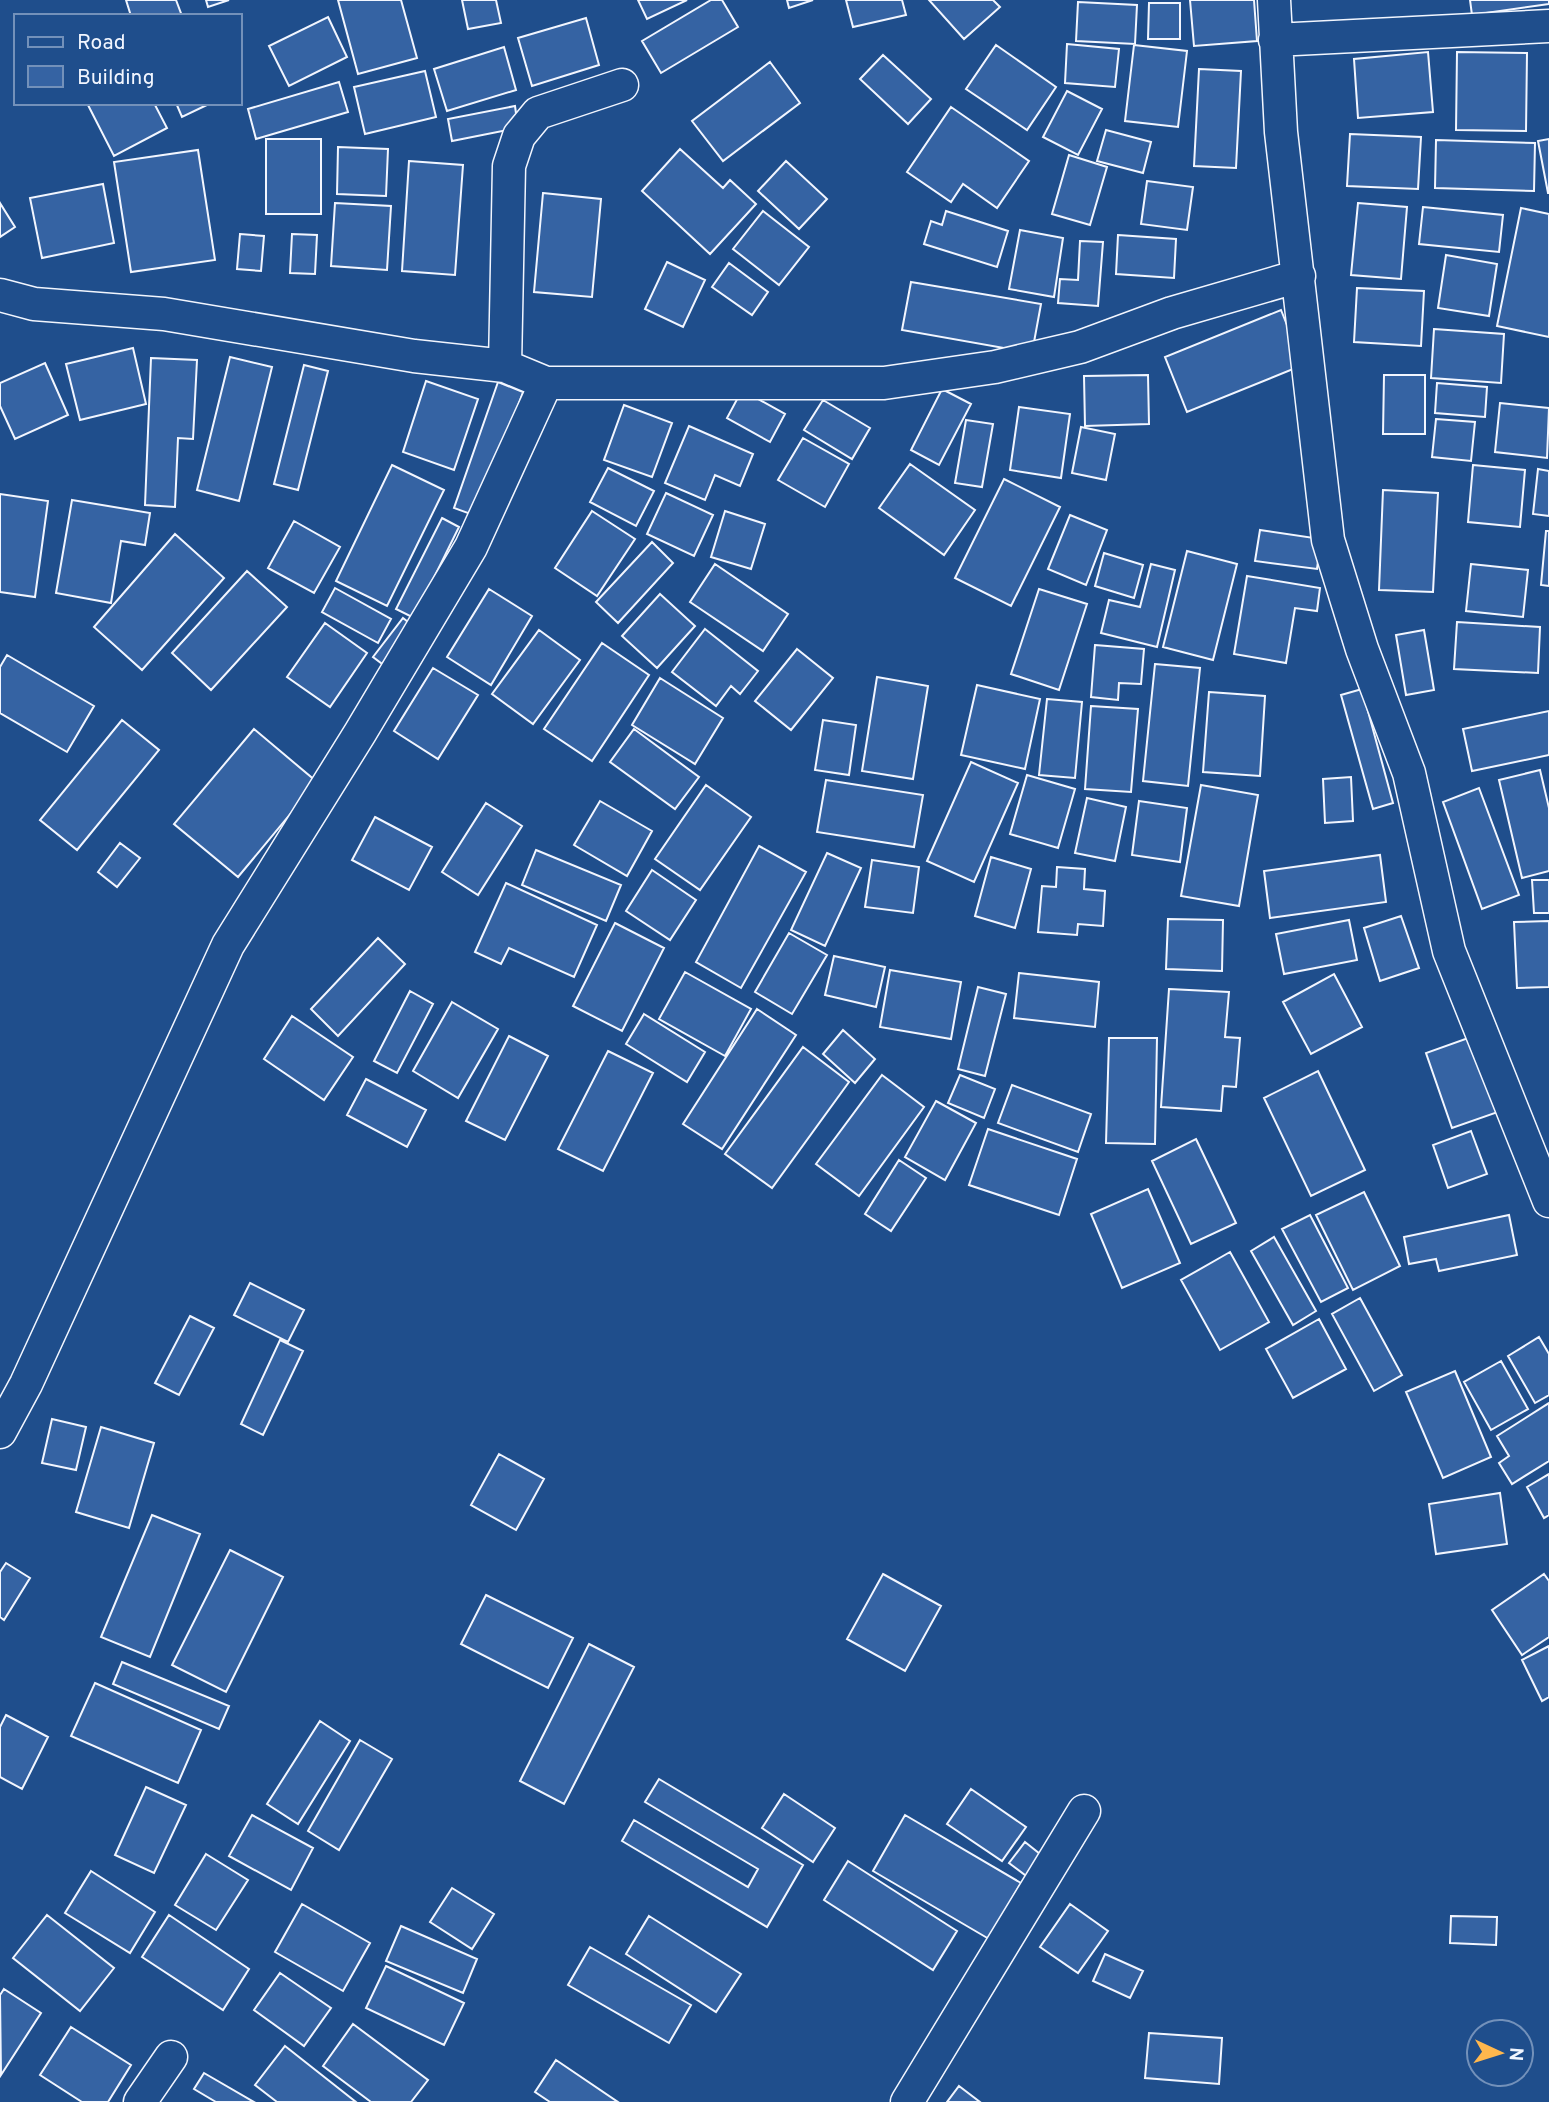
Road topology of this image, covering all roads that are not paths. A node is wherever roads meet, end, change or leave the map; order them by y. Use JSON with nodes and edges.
{"nodes":[{"id":1,"x":1274,"y":0,"type":"edge"},
{"id":2,"x":1549,"y":26,"type":"edge"},
{"id":3,"x":1275,"y":40,"type":"junction"},
{"id":4,"x":622,"y":85,"type":"dead end"},
{"id":5,"x":1299,"y":276,"type":"junction"},
{"id":6,"x":0,"y":295,"type":"edge"},
{"id":7,"x":505,"y":366,"type":"junction"},
{"id":8,"x":547,"y":383,"type":"junction"},
{"id":9,"x":1549,"y":1201,"type":"edge"},
{"id":10,"x":13,"y":1379,"type":"edge"},
{"id":11,"x":0,"y":1432,"type":"edge"},
{"id":12,"x":1084,"y":1811,"type":"dead end"},
{"id":13,"x":171,"y":2057,"type":"dead end"},
{"id":14,"x":140,"y":2102,"type":"edge"},
{"id":15,"x":908,"y":2102,"type":"edge"}],
"edges":[{"from":1,"to":3,"type":"street"},
{"from":2,"to":3,"type":"street"},
{"from":3,"to":5,"type":"street"},
{"from":4,"to":7,"type":"street"},
{"from":5,"to":8,"type":"street"},
{"from":5,"to":9,"type":"street"},
{"from":6,"to":7,"type":"street"},
{"from":7,"to":8,"type":"street"},
{"from":8,"to":10,"type":"street"},
{"from":10,"to":11,"type":"street"},
{"from":12,"to":15,"type":"street"},
{"from":13,"to":14,"type":"street"}]}
